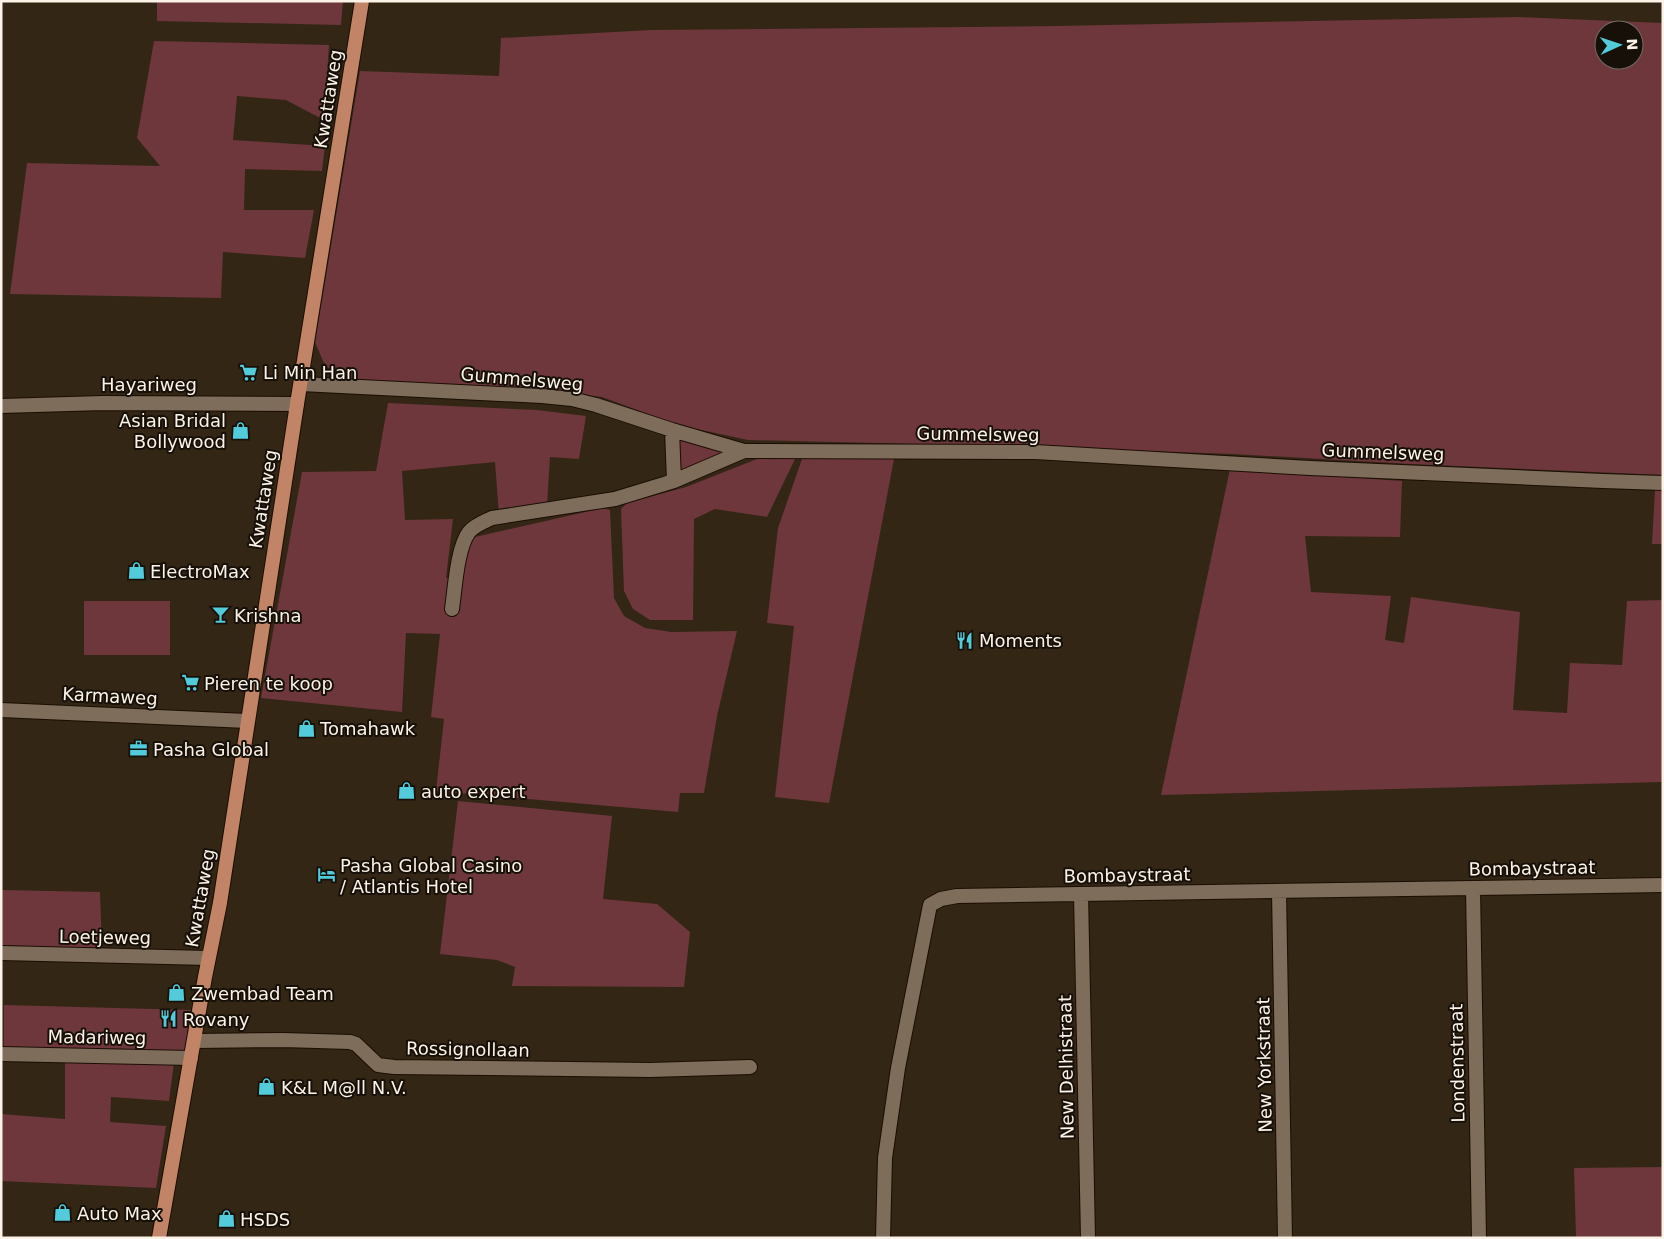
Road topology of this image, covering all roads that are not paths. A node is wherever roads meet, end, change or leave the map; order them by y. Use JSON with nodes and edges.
{"nodes":[{"id":1,"x":362,"y":1,"type":"edge"},
{"id":2,"x":301,"y":384,"type":"junction"},
{"id":3,"x":297,"y":404,"type":"junction"},
{"id":4,"x":1,"y":406,"type":"edge"},
{"id":5,"x":672,"y":430,"type":"junction"},
{"id":6,"x":744,"y":451,"type":"junction"},
{"id":7,"x":674,"y":481,"type":"junction"},
{"id":8,"x":1663,"y":483,"type":"edge"},
{"id":9,"x":452,"y":609,"type":"dead end"},
{"id":10,"x":1,"y":710,"type":"edge"},
{"id":11,"x":247,"y":720,"type":"junction"},
{"id":12,"x":1663,"y":885,"type":"edge"},
{"id":13,"x":1473,"y":888,"type":"junction"},
{"id":14,"x":1279,"y":891,"type":"junction"},
{"id":15,"x":1081,"y":894,"type":"junction"},
{"id":16,"x":1,"y":952,"type":"edge"},
{"id":17,"x":208,"y":958,"type":"junction"},
{"id":18,"x":195,"y":1041,"type":"junction"},
{"id":19,"x":1,"y":1054,"type":"edge"},
{"id":20,"x":191,"y":1058,"type":"junction"},
{"id":21,"x":750,"y":1067,"type":"dead end"},
{"id":22,"x":159,"y":1238,"type":"edge"},
{"id":23,"x":883,"y":1238,"type":"edge"},
{"id":24,"x":1088,"y":1238,"type":"edge"},
{"id":25,"x":1286,"y":1238,"type":"edge"},
{"id":26,"x":1479,"y":1238,"type":"edge"}],
"edges":[{"from":1,"to":2,"type":"main road","name":"Kwattaweg"},
{"from":2,"to":3,"type":"main road","name":"Kwattaweg"},
{"from":2,"to":5,"type":"street","name":"Gummelsweg"},
{"from":3,"to":4,"type":"street","name":"Hayariweg"},
{"from":3,"to":11,"type":"main road","name":"Kwattaweg"},
{"from":5,"to":6,"type":"street","name":"Gummelsweg"},
{"from":5,"to":7,"type":"street"},
{"from":6,"to":7,"type":"street"},
{"from":6,"to":8,"type":"street","name":"Gummelsweg"},
{"from":7,"to":9,"type":"street"},
{"from":10,"to":11,"type":"street","name":"Karmaweg"},
{"from":11,"to":17,"type":"main road","name":"Kwattaweg"},
{"from":12,"to":13,"type":"street","name":"Bombaystraat"},
{"from":13,"to":14,"type":"street","name":"Bombaystraat"},
{"from":13,"to":26,"type":"street","name":"Londenstraat"},
{"from":14,"to":15,"type":"street","name":"Bombaystraat"},
{"from":14,"to":25,"type":"street","name":"New Yorkstraat"},
{"from":15,"to":23,"type":"street","name":"Bombaystraat"},
{"from":15,"to":24,"type":"street","name":"New Delhistraat"},
{"from":16,"to":17,"type":"street","name":"Loetjeweg"},
{"from":17,"to":18,"type":"main road","name":"Kwattaweg"},
{"from":18,"to":20,"type":"main road","name":"Kwattaweg"},
{"from":18,"to":21,"type":"street","name":"Rossignollaan"},
{"from":19,"to":20,"type":"street","name":"Madariweg"},
{"from":20,"to":22,"type":"main road","name":"Kwattaweg"}]}
